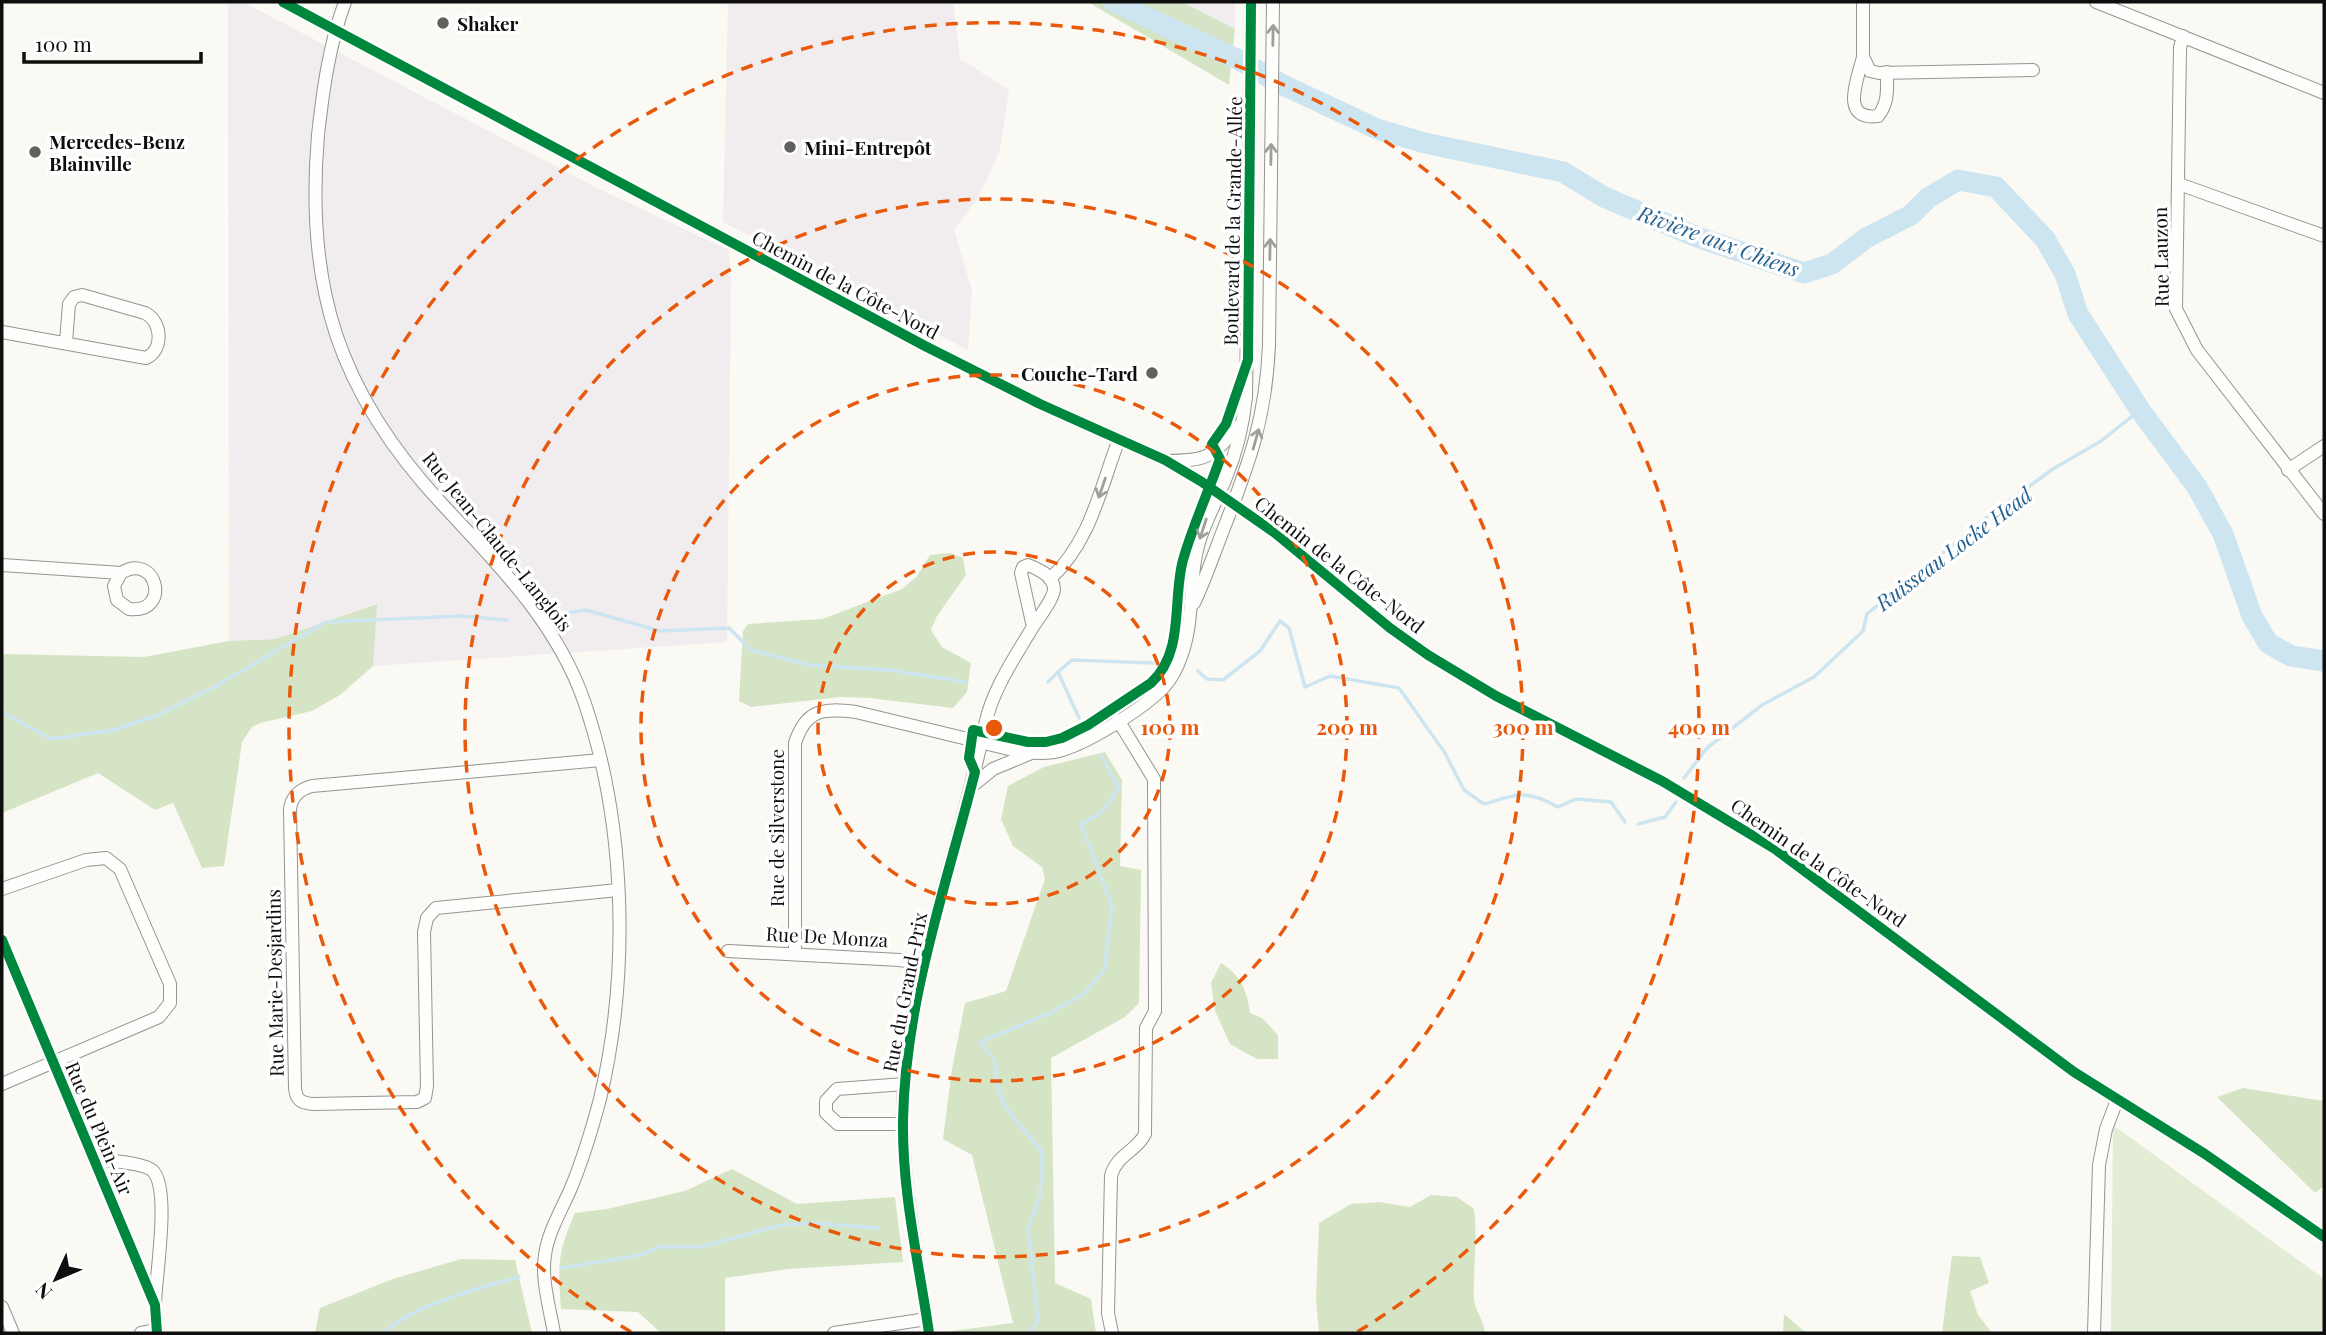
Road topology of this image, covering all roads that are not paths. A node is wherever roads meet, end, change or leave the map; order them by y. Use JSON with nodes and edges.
{"nodes":[{"id":1,"x":283,"y":2,"type":"edge"},
{"id":2,"x":345,"y":2,"type":"edge"},
{"id":3,"x":1251,"y":2,"type":"edge"},
{"id":4,"x":1273,"y":2,"type":"edge"},
{"id":5,"x":1863,"y":2,"type":"edge"},
{"id":6,"x":2096,"y":2,"type":"edge"},
{"id":7,"x":335,"y":29,"type":"junction"},
{"id":8,"x":2183,"y":36,"type":"junction"},
{"id":9,"x":1863,"y":57,"type":"junction"},
{"id":10,"x":2033,"y":70,"type":"dead end"},
{"id":11,"x":1272,"y":71,"type":"junction"},
{"id":12,"x":1887,"y":72,"type":"junction"},
{"id":13,"x":1251,"y":74,"type":"junction"},
{"id":14,"x":2324,"y":93,"type":"edge"},
{"id":15,"x":2179,"y":184,"type":"junction"},
{"id":16,"x":2324,"y":236,"type":"edge"},
{"id":17,"x":2,"y":332,"type":"edge"},
{"id":18,"x":66,"y":342,"type":"junction"},
{"id":19,"x":1242,"y":422,"type":"junction"},
{"id":20,"x":1119,"y":439,"type":"junction"},
{"id":21,"x":2324,"y":446,"type":"edge"},
{"id":22,"x":1164,"y":460,"type":"junction"},
{"id":23,"x":2288,"y":470,"type":"junction"},
{"id":24,"x":1219,"y":493,"type":"junction"},
{"id":25,"x":1234,"y":503,"type":"junction"},
{"id":26,"x":2324,"y":514,"type":"edge"},
{"id":27,"x":2,"y":565,"type":"edge"},
{"id":28,"x":121,"y":573,"type":"dead end"},
{"id":29,"x":1050,"y":579,"type":"junction"},
{"id":30,"x":1192,"y":610,"type":"junction"},
{"id":31,"x":1033,"y":627,"type":"junction"},
{"id":32,"x":1118,"y":720,"type":"junction"},
{"id":33,"x":982,"y":743,"type":"junction"},
{"id":34,"x":1029,"y":753,"type":"junction"},
{"id":35,"x":601,"y":760,"type":"junction"},
{"id":36,"x":971,"y":786,"type":"junction"},
{"id":37,"x":2,"y":889,"type":"edge"},
{"id":38,"x":618,"y":890,"type":"junction"},
{"id":39,"x":2,"y":940,"type":"edge"},
{"id":40,"x":728,"y":951,"type":"dead end"},
{"id":41,"x":795,"y":953,"type":"junction"},
{"id":42,"x":923,"y":964,"type":"junction"},
{"id":43,"x":53,"y":1063,"type":"junction"},
{"id":44,"x":2,"y":1084,"type":"edge"},
{"id":45,"x":905,"y":1084,"type":"junction"},
{"id":46,"x":2118,"y":1100,"type":"junction"},
{"id":47,"x":903,"y":1124,"type":"junction"},
{"id":48,"x":94,"y":1158,"type":"junction"},
{"id":49,"x":2324,"y":1237,"type":"edge"},
{"id":50,"x":155,"y":1305,"type":"junction"},
{"id":51,"x":2,"y":1307,"type":"edge"},
{"id":52,"x":927,"y":1319,"type":"junction"},
{"id":53,"x":157,"y":1332,"type":"edge"},
{"id":54,"x":13,"y":1333,"type":"edge"},
{"id":55,"x":141,"y":1333,"type":"edge"},
{"id":56,"x":554,"y":1333,"type":"edge"},
{"id":57,"x":834,"y":1333,"type":"edge"},
{"id":58,"x":929,"y":1333,"type":"edge"},
{"id":59,"x":1112,"y":1333,"type":"edge"},
{"id":60,"x":2094,"y":1333,"type":"edge"}],
"edges":[{"from":1,"to":7,"type":"street","name":"Chemin de la Côte-Nord"},
{"from":2,"to":7,"type":"street","name":"Rue Jean-Claude-Langlois"},
{"from":3,"to":13,"type":"street","name":"Boulevard de la Grande-Allée"},
{"from":11,"to":4,"type":"street","name":"Boulevard de la Grande-Allée","one_way":true},
{"from":5,"to":9,"type":"street"},
{"from":6,"to":8,"type":"street"},
{"from":7,"to":20,"type":"street","name":"Chemin de la Côte-Nord"},
{"from":7,"to":35,"type":"street","name":"Rue Jean-Claude-Langlois"},
{"from":8,"to":14,"type":"street"},
{"from":8,"to":15,"type":"street","name":"Rue Lauzon"},
{"from":9,"to":12,"type":"street"},
{"from":9,"to":12,"type":"street"},
{"from":10,"to":12,"type":"street"},
{"from":11,"to":13,"type":"street"},
{"from":25,"to":11,"type":"street","name":"Boulevard de la Grande-Allée","one_way":true},
{"from":13,"to":19,"type":"street","name":"Boulevard de la Grande-Allée"},
{"from":15,"to":16,"type":"street"},
{"from":15,"to":23,"type":"street","name":"Rue Lauzon"},
{"from":17,"to":18,"type":"street"},
{"from":18,"to":18,"type":"street"},
{"from":19,"to":22,"type":"street"},
{"from":19,"to":24,"type":"street","name":"Boulevard de la Grande-Allée"},
{"from":20,"to":22,"type":"street","name":"Chemin de la Côte-Nord"},
{"from":20,"to":29,"type":"street","one_way":true},
{"from":21,"to":23,"type":"street"},
{"from":22,"to":24,"type":"street","name":"Chemin de la Côte-Nord"},
{"from":23,"to":26,"type":"street","name":"Rue Lauzon"},
{"from":24,"to":25,"type":"street","name":"Chemin de la Côte-Nord"},
{"from":24,"to":30,"type":"street","name":"Boulevard de la Grande-Allée","one_way":true},
{"from":25,"to":30,"type":"street","name":"Boulevard de la Grande-Allée"},
{"from":25,"to":46,"type":"street","name":"Chemin de la Côte-Nord"},
{"from":27,"to":28,"type":"street"},
{"from":29,"to":31,"type":"street","name":"Rue du Grand-Prix"},
{"from":29,"to":31,"type":"street"},
{"from":30,"to":32,"type":"street","name":"Boulevard de la Grande-Allée"},
{"from":31,"to":33,"type":"street","name":"Rue du Grand-Prix"},
{"from":32,"to":34,"type":"street","name":"Boulevard de la Grande-Allée"},
{"from":32,"to":59,"type":"street"},
{"from":33,"to":34,"type":"street","name":"Boulevard de la Grande-Allée"},
{"from":33,"to":36,"type":"street","name":"Rue du Grand-Prix"},
{"from":33,"to":41,"type":"street","name":"Rue de Silverstone"},
{"from":34,"to":36,"type":"street"},
{"from":35,"to":38,"type":"street","name":"Rue Jean-Claude-Langlois"},
{"from":35,"to":38,"type":"street","name":"Rue Marie-Desjardins"},
{"from":36,"to":42,"type":"street","name":"Rue du Grand-Prix"},
{"from":37,"to":43,"type":"street"},
{"from":38,"to":56,"type":"street","name":"Rue Jean-Claude-Langlois"},
{"from":39,"to":43,"type":"street","name":"Rue du Plein-Air"},
{"from":40,"to":41,"type":"street","name":"Rue De Monza"},
{"from":41,"to":42,"type":"street","name":"Rue De Monza"},
{"from":42,"to":45,"type":"street","name":"Rue du Grand-Prix"},
{"from":43,"to":44,"type":"street"},
{"from":43,"to":48,"type":"street","name":"Rue du Plein-Air"},
{"from":45,"to":47,"type":"street","name":"Rue du Grand-Prix"},
{"from":45,"to":47,"type":"street"},
{"from":46,"to":49,"type":"street","name":"Chemin de la Côte-Nord"},
{"from":46,"to":60,"type":"street"},
{"from":47,"to":52,"type":"street","name":"Rue du Grand-Prix"},
{"from":48,"to":50,"type":"street","name":"Rue du Plein-Air"},
{"from":48,"to":50,"type":"street","name":"Rue du Plein-Air"},
{"from":50,"to":53,"type":"street","name":"Rue du Plein-Air"},
{"from":51,"to":54,"type":"street"},
{"from":52,"to":57,"type":"street"},
{"from":52,"to":58,"type":"street","name":"Rue du Grand-Prix"},
{"from":53,"to":55,"type":"street"}]}
